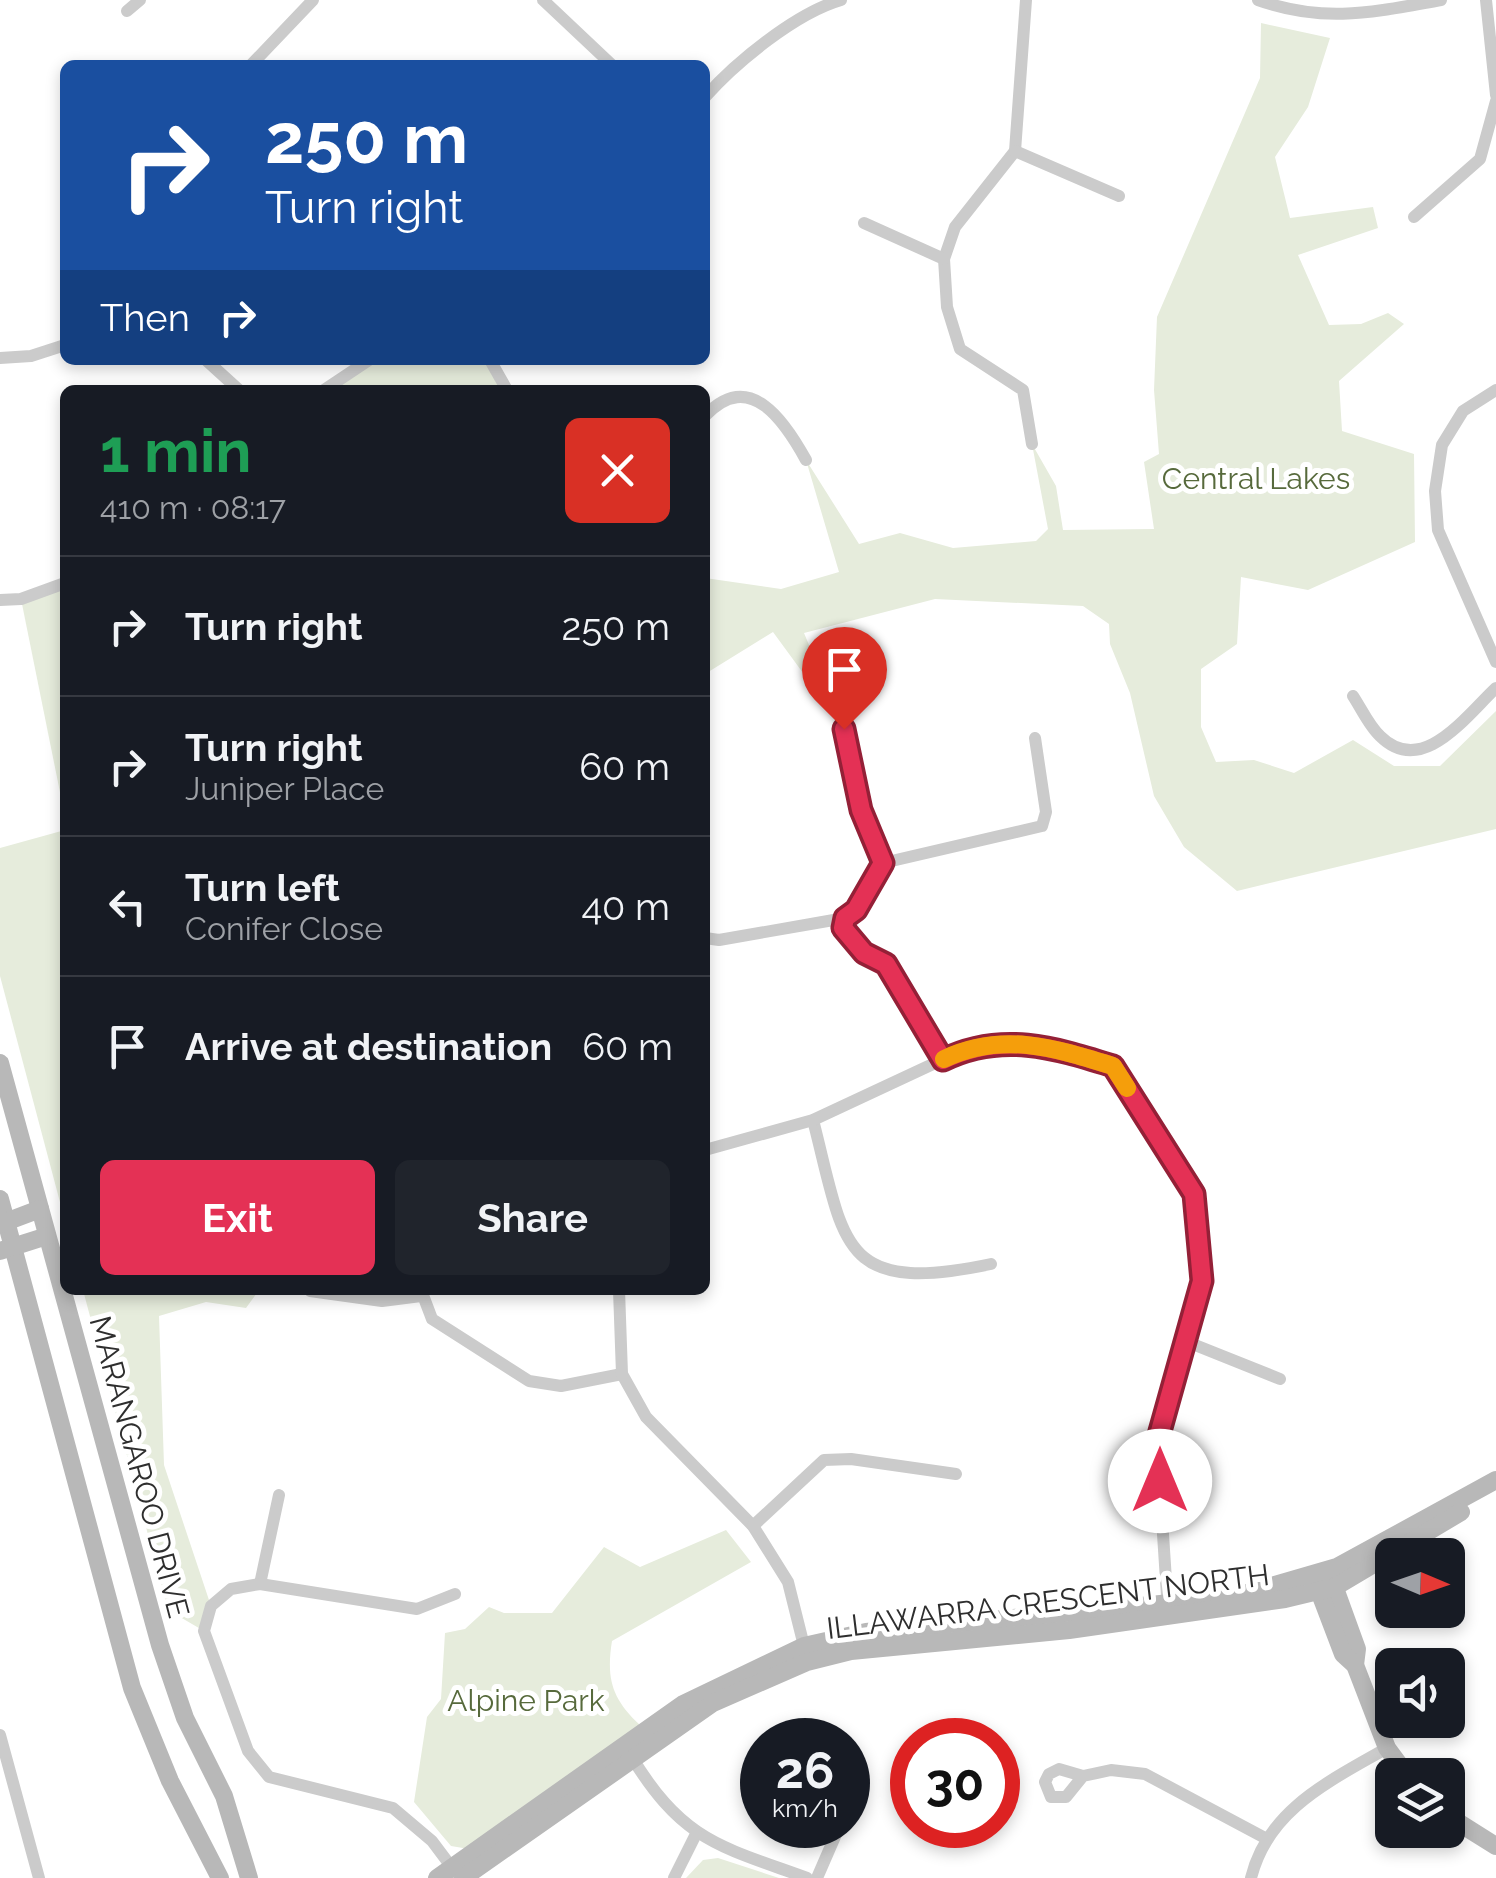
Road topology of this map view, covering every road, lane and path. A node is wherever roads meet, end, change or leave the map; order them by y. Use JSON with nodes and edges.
{"nodes":[{"id":1,"x":140,"y":0,"type":"edge"},
{"id":2,"x":313,"y":0,"type":"edge"},
{"id":3,"x":543,"y":0,"type":"edge"},
{"id":4,"x":842,"y":0,"type":"edge"},
{"id":5,"x":1026,"y":0,"type":"edge"},
{"id":6,"x":1258,"y":0,"type":"edge"},
{"id":7,"x":1441,"y":0,"type":"edge"},
{"id":8,"x":1486,"y":0,"type":"edge"},
{"id":9,"x":128,"y":11,"type":"dead end"},
{"id":10,"x":255,"y":60,"type":"edge"},
{"id":11,"x":607,"y":60,"type":"edge"},
{"id":12,"x":710,"y":92,"type":"edge"},
{"id":13,"x":1496,"y":98,"type":"edge"},
{"id":14,"x":1015,"y":151,"type":"junction"},
{"id":15,"x":1118,"y":196,"type":"dead end"},
{"id":16,"x":1414,"y":217,"type":"dead end"},
{"id":17,"x":864,"y":223,"type":"dead end"},
{"id":18,"x":944,"y":259,"type":"junction"},
{"id":19,"x":60,"y":347,"type":"edge"},
{"id":20,"x":0,"y":358,"type":"edge"},
{"id":21,"x":211,"y":365,"type":"edge"},
{"id":22,"x":362,"y":365,"type":"edge"},
{"id":23,"x":233,"y":385,"type":"edge"},
{"id":24,"x":332,"y":385,"type":"edge"},
{"id":25,"x":1496,"y":390,"type":"edge"},
{"id":26,"x":710,"y":412,"type":"edge"},
{"id":27,"x":1032,"y":444,"type":"dead end"},
{"id":28,"x":806,"y":460,"type":"dead end"},
{"id":29,"x":60,"y":585,"type":"edge"},
{"id":30,"x":0,"y":600,"type":"edge"},
{"id":31,"x":1496,"y":662,"type":"edge"},
{"id":32,"x":1496,"y":688,"type":"edge"},
{"id":33,"x":1353,"y":696,"type":"dead end"},
{"id":34,"x":844,"y":729,"type":"dead end"},
{"id":35,"x":1035,"y":738,"type":"dead end"},
{"id":36,"x":883,"y":863,"type":"junction"},
{"id":37,"x":845,"y":918,"type":"junction"},
{"id":38,"x":710,"y":939,"type":"edge"},
{"id":39,"x":943,"y":1060,"type":"junction"},
{"id":40,"x":0,"y":1063,"type":"edge"},
{"id":41,"x":813,"y":1120,"type":"junction"},
{"id":42,"x":710,"y":1149,"type":"edge"},
{"id":43,"x":0,"y":1199,"type":"edge"},
{"id":44,"x":40,"y":1209,"type":"junction"},
{"id":45,"x":3,"y":1223,"type":"edge"},
{"id":46,"x":47,"y":1236,"type":"junction"},
{"id":47,"x":6,"y":1249,"type":"edge"},
{"id":48,"x":991,"y":1264,"type":"dead end"},
{"id":49,"x":60,"y":1283,"type":"edge"},
{"id":50,"x":63,"y":1295,"type":"edge"},
{"id":51,"x":342,"y":1295,"type":"edge"},
{"id":52,"x":410,"y":1295,"type":"edge"},
{"id":53,"x":422,"y":1295,"type":"edge"},
{"id":54,"x":619,"y":1295,"type":"edge"},
{"id":55,"x":1186,"y":1342,"type":"junction"},
{"id":56,"x":622,"y":1374,"type":"junction"},
{"id":57,"x":1280,"y":1379,"type":"dead end"},
{"id":58,"x":956,"y":1474,"type":"dead end"},
{"id":59,"x":1496,"y":1480,"type":"edge"},
{"id":60,"x":1496,"y":1492,"type":"edge"},
{"id":61,"x":279,"y":1495,"type":"dead end"},
{"id":62,"x":754,"y":1526,"type":"junction"},
{"id":63,"x":1323,"y":1581,"type":"junction"},
{"id":64,"x":260,"y":1584,"type":"junction"},
{"id":65,"x":456,"y":1594,"type":"dead end"},
{"id":66,"x":1168,"y":1609,"type":"junction"},
{"id":67,"x":806,"y":1654,"type":"junction"},
{"id":68,"x":0,"y":1734,"type":"edge"},
{"id":69,"x":1386,"y":1748,"type":"junction"},
{"id":70,"x":629,"y":1753,"type":"junction"},
{"id":71,"x":1394,"y":1758,"type":"edge"},
{"id":72,"x":3,"y":1759,"type":"edge"},
{"id":73,"x":1083,"y":1776,"type":"dead end"},
{"id":74,"x":1465,"y":1827,"type":"edge"},
{"id":75,"x":696,"y":1834,"type":"junction"},
{"id":76,"x":1267,"y":1839,"type":"junction"},
{"id":77,"x":1496,"y":1846,"type":"edge"},
{"id":78,"x":830,"y":1848,"type":"edge"},
{"id":79,"x":453,"y":1875,"type":"edge"},
{"id":80,"x":39,"y":1878,"type":"edge"},
{"id":81,"x":220,"y":1878,"type":"edge"},
{"id":82,"x":248,"y":1878,"type":"edge"},
{"id":83,"x":674,"y":1878,"type":"edge"},
{"id":84,"x":808,"y":1878,"type":"edge"},
{"id":85,"x":817,"y":1878,"type":"edge"},
{"id":86,"x":1252,"y":1878,"type":"edge"}],
"edges":[{"from":1,"to":9,"type":"street"},
{"from":2,"to":10,"type":"street"},
{"from":3,"to":11,"type":"street"},
{"from":4,"to":12,"type":"street"},
{"from":5,"to":14,"type":"street"},
{"from":6,"to":7,"type":"street"},
{"from":8,"to":13,"type":"street"},
{"from":13,"to":16,"type":"street"},
{"from":14,"to":15,"type":"street"},
{"from":14,"to":18,"type":"street"},
{"from":17,"to":18,"type":"street"},
{"from":18,"to":27,"type":"street"},
{"from":19,"to":20,"type":"street"},
{"from":21,"to":23,"type":"street"},
{"from":22,"to":24,"type":"street"},
{"from":25,"to":31,"type":"street"},
{"from":26,"to":28,"type":"street"},
{"from":29,"to":30,"type":"street"},
{"from":32,"to":33,"type":"street"},
{"from":34,"to":36,"type":"street"},
{"from":35,"to":36,"type":"street"},
{"from":36,"to":37,"type":"street"},
{"from":37,"to":38,"type":"street"},
{"from":37,"to":39,"type":"street"},
{"from":39,"to":41,"type":"street"},
{"from":39,"to":55,"type":"street"},
{"from":40,"to":44,"type":"main road","name":"MARANGAROO DRIVE"},
{"from":41,"to":42,"type":"street"},
{"from":41,"to":48,"type":"street"},
{"from":43,"to":45,"type":"main road"},
{"from":44,"to":45,"type":"main road"},
{"from":44,"to":46,"type":"main road","name":"MARANGAROO DRIVE"},
{"from":45,"to":47,"type":"main road"},
{"from":46,"to":47,"type":"main road"},
{"from":46,"to":49,"type":"main road","name":"MARANGAROO DRIVE"},
{"from":47,"to":81,"type":"main road"},
{"from":50,"to":82,"type":"main road","name":"MARANGAROO DRIVE"},
{"from":51,"to":52,"type":"street"},
{"from":53,"to":56,"type":"street"},
{"from":54,"to":56,"type":"street"},
{"from":55,"to":57,"type":"street"},
{"from":55,"to":66,"type":"street"},
{"from":56,"to":62,"type":"street"},
{"from":58,"to":62,"type":"street"},
{"from":59,"to":63,"type":"main road","name":"ILLAWARRA CRESCENT NORTH"},
{"from":60,"to":63,"type":"main road","name":"ILLAWARRA CRESCENT NORTH"},
{"from":61,"to":64,"type":"street"},
{"from":62,"to":67,"type":"street"},
{"from":63,"to":66,"type":"main road","name":"ILLAWARRA CRESCENT NORTH"},
{"from":63,"to":69,"type":"main road"},
{"from":64,"to":65,"type":"street"},
{"from":64,"to":79,"type":"street"},
{"from":66,"to":67,"type":"main road","name":"ILLAWARRA CRESCENT NORTH"},
{"from":67,"to":70,"type":"main road","name":"ILLAWARRA CRESCENT NORTH"},
{"from":68,"to":72,"type":"street"},
{"from":69,"to":71,"type":"main road"},
{"from":69,"to":76,"type":"street"},
{"from":70,"to":75,"type":"street"},
{"from":70,"to":79,"type":"main road","name":"ILLAWARRA CRESCENT NORTH"},
{"from":72,"to":80,"type":"street"},
{"from":73,"to":76,"type":"street"},
{"from":74,"to":77,"type":"main road"},
{"from":75,"to":83,"type":"street"},
{"from":75,"to":84,"type":"street"},
{"from":76,"to":86,"type":"street"},
{"from":78,"to":85,"type":"street"}]}
